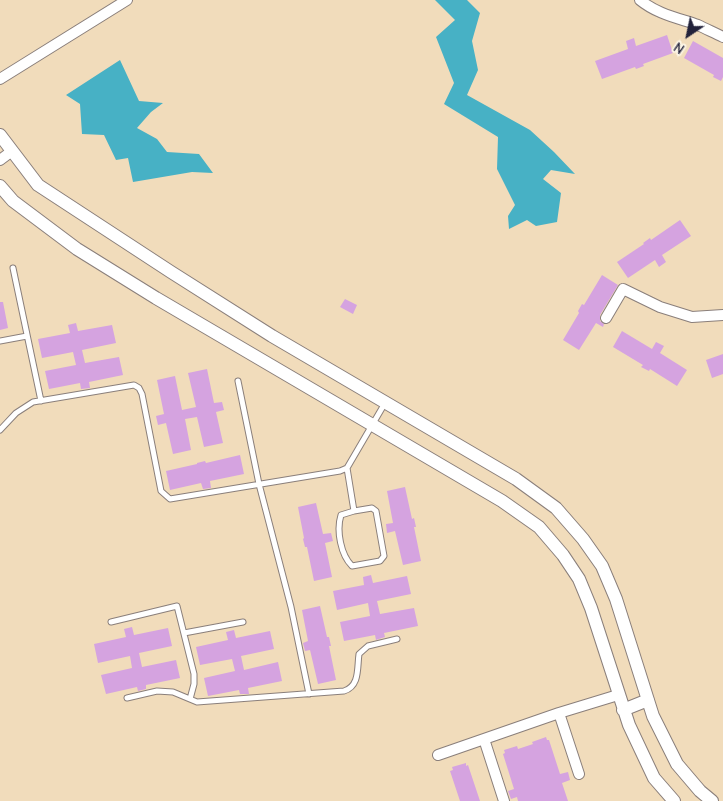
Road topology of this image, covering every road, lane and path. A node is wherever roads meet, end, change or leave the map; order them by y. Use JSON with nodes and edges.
{"nodes":[{"id":1,"x":127,"y":0,"type":"edge"},
{"id":2,"x":640,"y":0,"type":"edge"},
{"id":3,"x":723,"y":37,"type":"edge"},
{"id":4,"x":0,"y":79,"type":"edge"},
{"id":5,"x":0,"y":135,"type":"edge"},
{"id":6,"x":12,"y":151,"type":"junction"},
{"id":7,"x":0,"y":160,"type":"edge"},
{"id":8,"x":0,"y":186,"type":"edge"},
{"id":9,"x":13,"y":268,"type":"dead end"},
{"id":10,"x":723,"y":315,"type":"edge"},
{"id":11,"x":606,"y":318,"type":"dead end"},
{"id":12,"x":27,"y":336,"type":"junction"},
{"id":13,"x":0,"y":341,"type":"edge"},
{"id":14,"x":238,"y":381,"type":"dead end"},
{"id":15,"x":41,"y":401,"type":"junction"},
{"id":16,"x":385,"y":402,"type":"junction"},
{"id":17,"x":372,"y":425,"type":"junction"},
{"id":18,"x":0,"y":430,"type":"edge"},
{"id":19,"x":347,"y":468,"type":"junction"},
{"id":20,"x":259,"y":484,"type":"junction"},
{"id":21,"x":354,"y":510,"type":"junction"},
{"id":22,"x":111,"y":622,"type":"dead end"},
{"id":23,"x":243,"y":622,"type":"dead end"},
{"id":24,"x":184,"y":633,"type":"junction"},
{"id":25,"x":397,"y":639,"type":"dead end"},
{"id":26,"x":309,"y":694,"type":"junction"},
{"id":27,"x":618,"y":695,"type":"junction"},
{"id":28,"x":127,"y":698,"type":"dead end"},
{"id":29,"x":190,"y":699,"type":"junction"},
{"id":30,"x":648,"y":700,"type":"junction"},
{"id":31,"x":624,"y":710,"type":"junction"},
{"id":32,"x":559,"y":713,"type":"junction"},
{"id":33,"x":484,"y":739,"type":"junction"},
{"id":34,"x":438,"y":755,"type":"dead end"},
{"id":35,"x":579,"y":774,"type":"dead end"},
{"id":36,"x":504,"y":801,"type":"edge"},
{"id":37,"x":674,"y":801,"type":"edge"},
{"id":38,"x":712,"y":801,"type":"edge"}],
"edges":[{"from":1,"to":4,"type":"street"},
{"from":2,"to":3,"type":"street"},
{"from":5,"to":6,"type":"street"},
{"from":6,"to":7,"type":"street"},
{"from":6,"to":16,"type":"street"},
{"from":8,"to":17,"type":"street"},
{"from":9,"to":12,"type":"lane"},
{"from":10,"to":11,"type":"street"},
{"from":12,"to":13,"type":"lane"},
{"from":12,"to":15,"type":"lane"},
{"from":14,"to":20,"type":"lane"},
{"from":15,"to":18,"type":"lane"},
{"from":15,"to":20,"type":"lane"},
{"from":16,"to":17,"type":"lane"},
{"from":16,"to":30,"type":"street"},
{"from":17,"to":19,"type":"lane"},
{"from":17,"to":27,"type":"street"},
{"from":19,"to":20,"type":"lane"},
{"from":19,"to":21,"type":"lane"},
{"from":20,"to":26,"type":"lane"},
{"from":21,"to":21,"type":"lane"},
{"from":22,"to":24,"type":"lane"},
{"from":23,"to":24,"type":"lane"},
{"from":24,"to":29,"type":"lane"},
{"from":25,"to":26,"type":"lane"},
{"from":26,"to":29,"type":"lane"},
{"from":27,"to":31,"type":"street"},
{"from":27,"to":32,"type":"street"},
{"from":28,"to":29,"type":"lane"},
{"from":30,"to":31,"type":"street"},
{"from":30,"to":38,"type":"street"},
{"from":31,"to":37,"type":"street"},
{"from":32,"to":33,"type":"street"},
{"from":32,"to":35,"type":"street"},
{"from":33,"to":34,"type":"street"},
{"from":33,"to":36,"type":"street"}]}
